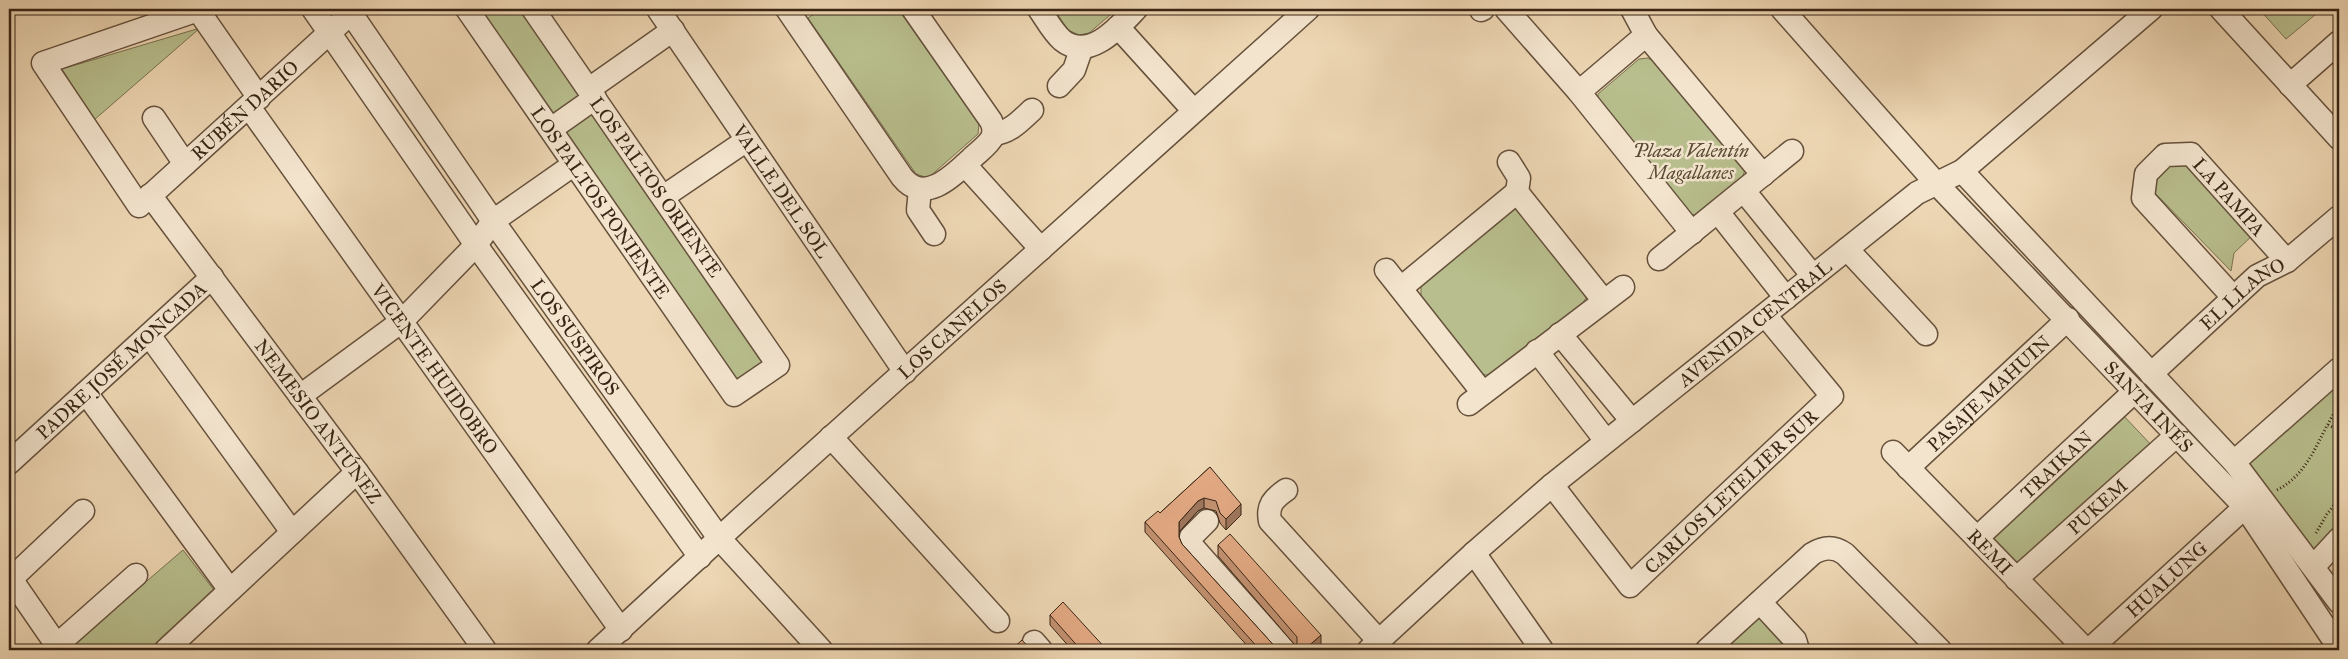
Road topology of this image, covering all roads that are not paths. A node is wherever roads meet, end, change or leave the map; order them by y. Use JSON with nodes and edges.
{"nodes":[{"id":1,"x":313,"y":9,"type":"edge"},
{"id":2,"x":467,"y":9,"type":"edge"},
{"id":3,"x":533,"y":9,"type":"edge"},
{"id":4,"x":658,"y":9,"type":"edge"},
{"id":5,"x":787,"y":9,"type":"edge"},
{"id":6,"x":914,"y":9,"type":"edge"},
{"id":7,"x":1039,"y":9,"type":"edge"},
{"id":8,"x":1136,"y":9,"type":"edge"},
{"id":9,"x":1308,"y":9,"type":"edge"},
{"id":10,"x":1506,"y":9,"type":"edge"},
{"id":11,"x":1632,"y":9,"type":"edge"},
{"id":12,"x":1782,"y":9,"type":"edge"},
{"id":13,"x":2151,"y":9,"type":"edge"},
{"id":14,"x":2221,"y":9,"type":"edge"},
{"id":15,"x":198,"y":10,"type":"edge"},
{"id":16,"x":349,"y":11,"type":"edge"},
{"id":17,"x":1118,"y":26,"type":"junction"},
{"id":18,"x":673,"y":30,"type":"junction"},
{"id":19,"x":329,"y":33,"type":"junction"},
{"id":20,"x":1646,"y":35,"type":"junction"},
{"id":21,"x":2339,"y":42,"type":"edge"},
{"id":22,"x":1082,"y":47,"type":"junction"},
{"id":23,"x":2290,"y":85,"type":"junction"},
{"id":24,"x":1059,"y":86,"type":"dead end"},
{"id":25,"x":1579,"y":92,"type":"junction"},
{"id":26,"x":592,"y":94,"type":"junction"},
{"id":27,"x":254,"y":103,"type":"junction"},
{"id":28,"x":1032,"y":110,"type":"dead end"},
{"id":29,"x":1193,"y":110,"type":"junction"},
{"id":30,"x":154,"y":118,"type":"dead end"},
{"id":31,"x":551,"y":128,"type":"junction"},
{"id":32,"x":993,"y":134,"type":"junction"},
{"id":33,"x":2339,"y":138,"type":"edge"},
{"id":34,"x":747,"y":140,"type":"junction"},
{"id":35,"x":1792,"y":152,"type":"dead end"},
{"id":36,"x":1509,"y":162,"type":"dead end"},
{"id":37,"x":185,"y":164,"type":"junction"},
{"id":38,"x":573,"y":165,"type":"junction"},
{"id":39,"x":965,"y":165,"type":"junction"},
{"id":40,"x":1962,"y":171,"type":"junction"},
{"id":41,"x":1763,"y":175,"type":"junction"},
{"id":42,"x":1936,"y":182,"type":"junction"},
{"id":43,"x":920,"y":189,"type":"junction"},
{"id":44,"x":1744,"y":191,"type":"junction"},
{"id":45,"x":1517,"y":192,"type":"junction"},
{"id":46,"x":663,"y":197,"type":"junction"},
{"id":47,"x":144,"y":201,"type":"junction"},
{"id":48,"x":1718,"y":212,"type":"junction"},
{"id":49,"x":2339,"y":217,"type":"edge"},
{"id":50,"x":492,"y":221,"type":"junction"},
{"id":51,"x":1692,"y":233,"type":"junction"},
{"id":52,"x":934,"y":234,"type":"dead end"},
{"id":53,"x":476,"y":245,"type":"junction"},
{"id":54,"x":1041,"y":249,"type":"junction"},
{"id":55,"x":1847,"y":249,"type":"junction"},
{"id":56,"x":1659,"y":259,"type":"dead end"},
{"id":57,"x":2287,"y":261,"type":"junction"},
{"id":58,"x":1386,"y":270,"type":"dead end"},
{"id":59,"x":1813,"y":276,"type":"junction"},
{"id":60,"x":212,"y":277,"type":"junction"},
{"id":61,"x":1623,"y":287,"type":"dead end"},
{"id":62,"x":1401,"y":288,"type":"junction"},
{"id":63,"x":2234,"y":297,"type":"junction"},
{"id":64,"x":1786,"y":298,"type":"junction"},
{"id":65,"x":1604,"y":301,"type":"junction"},
{"id":66,"x":1765,"y":315,"type":"junction"},
{"id":67,"x":2068,"y":319,"type":"junction"},
{"id":68,"x":402,"y":322,"type":"junction"},
{"id":69,"x":1560,"y":334,"type":"junction"},
{"id":70,"x":1926,"y":334,"type":"dead end"},
{"id":71,"x":149,"y":335,"type":"junction"},
{"id":72,"x":1537,"y":351,"type":"junction"},
{"id":73,"x":778,"y":364,"type":"joint"},
{"id":74,"x":2339,"y":369,"type":"edge"},
{"id":75,"x":905,"y":372,"type":"junction"},
{"id":76,"x":2151,"y":374,"type":"junction"},
{"id":77,"x":2135,"y":391,"type":"junction"},
{"id":78,"x":86,"y":392,"type":"junction"},
{"id":79,"x":300,"y":396,"type":"junction"},
{"id":80,"x":1632,"y":421,"type":"junction"},
{"id":81,"x":2177,"y":435,"type":"junction"},
{"id":82,"x":831,"y":437,"type":"junction"},
{"id":83,"x":1606,"y":441,"type":"junction"},
{"id":84,"x":1893,"y":452,"type":"dead end"},
{"id":85,"x":2234,"y":462,"type":"junction"},
{"id":86,"x":9,"y":463,"type":"edge"},
{"id":87,"x":1908,"y":468,"type":"junction"},
{"id":88,"x":357,"y":472,"type":"junction"},
{"id":89,"x":1552,"y":485,"type":"junction"},
{"id":90,"x":1286,"y":490,"type":"dead end"},
{"id":91,"x":2253,"y":502,"type":"junction"},
{"id":92,"x":83,"y":511,"type":"dead end"},
{"id":93,"x":1207,"y":521,"type":"dead end"},
{"id":94,"x":292,"y":532,"type":"junction"},
{"id":95,"x":719,"y":538,"type":"junction"},
{"id":96,"x":1977,"y":538,"type":"junction"},
{"id":97,"x":2339,"y":539,"type":"edge"},
{"id":98,"x":1474,"y":552,"type":"junction"},
{"id":99,"x":700,"y":557,"type":"junction"},
{"id":100,"x":2314,"y":566,"type":"junction"},
{"id":101,"x":136,"y":576,"type":"dead end"},
{"id":102,"x":10,"y":578,"type":"edge"},
{"id":103,"x":2016,"y":579,"type":"junction"},
{"id":104,"x":230,"y":590,"type":"junction"},
{"id":105,"x":1760,"y":602,"type":"junction"},
{"id":106,"x":2339,"y":602,"type":"edge"},
{"id":107,"x":998,"y":621,"type":"dead end"},
{"id":108,"x":621,"y":630,"type":"junction"},
{"id":109,"x":1374,"y":645,"type":"edge"},
{"id":110,"x":58,"y":648,"type":"edge"},
{"id":111,"x":2339,"y":648,"type":"edge"},
{"id":112,"x":166,"y":650,"type":"edge"},
{"id":113,"x":486,"y":650,"type":"edge"},
{"id":114,"x":598,"y":650,"type":"edge"},
{"id":115,"x":821,"y":650,"type":"edge"},
{"id":116,"x":1284,"y":650,"type":"edge"},
{"id":117,"x":1542,"y":650,"type":"edge"},
{"id":118,"x":1707,"y":650,"type":"edge"},
{"id":119,"x":1798,"y":650,"type":"edge"},
{"id":120,"x":1939,"y":650,"type":"edge"},
{"id":121,"x":2088,"y":650,"type":"edge"}],
"edges":[{"from":1,"to":19,"type":"street","name":"LOS SUSPIROS"},
{"from":2,"to":31,"type":"street","name":"LOS PALTOS PONIENTE"},
{"from":3,"to":26,"type":"street","name":"LOS PALTOS ORIENTE"},
{"from":4,"to":18,"type":"street","name":"VALLE DEL SOL"},
{"from":5,"to":43,"type":"street"},
{"from":6,"to":32,"type":"street"},
{"from":7,"to":22,"type":"street"},
{"from":8,"to":17,"type":"street"},
{"from":9,"to":29,"type":"street","name":"LOS CANELOS"},
{"from":10,"to":25,"type":"street"},
{"from":11,"to":20,"type":"street"},
{"from":12,"to":42,"type":"street","name":"SANTA INÉS"},
{"from":13,"to":40,"type":"street","name":"AVENIDA CENTRAL"},
{"from":14,"to":23,"type":"street"},
{"from":15,"to":27,"type":"street","name":"VICENTE HUIDOBRO"},
{"from":15,"to":47,"type":"street","name":"NEMESIO ANTÚNEZ"},
{"from":16,"to":19,"type":"street","name":"RUBÉN DARIO"},
{"from":16,"to":50,"type":"street","name":"LOS SUSPIROS"},
{"from":17,"to":22,"type":"street"},
{"from":17,"to":29,"type":"street"},
{"from":18,"to":26,"type":"street"},
{"from":18,"to":34,"type":"street","name":"VALLE DEL SOL"},
{"from":19,"to":27,"type":"street","name":"RUBÉN DARIO"},
{"from":19,"to":53,"type":"street","name":"LOS SUSPIROS"},
{"from":20,"to":25,"type":"street"},
{"from":20,"to":41,"type":"street"},
{"from":21,"to":23,"type":"street"},
{"from":22,"to":24,"type":"street"},
{"from":23,"to":33,"type":"street"},
{"from":25,"to":51,"type":"street"},
{"from":26,"to":31,"type":"street"},
{"from":26,"to":46,"type":"street","name":"LOS PALTOS ORIENTE"},
{"from":27,"to":37,"type":"street","name":"RUBÉN DARIO"},
{"from":27,"to":68,"type":"street","name":"VICENTE HUIDOBRO"},
{"from":28,"to":32,"type":"street"},
{"from":29,"to":54,"type":"street","name":"LOS CANELOS"},
{"from":30,"to":37,"type":"street"},
{"from":31,"to":38,"type":"street","name":"LOS PALTOS PONIENTE"},
{"from":32,"to":39,"type":"street"},
{"from":34,"to":46,"type":"street"},
{"from":34,"to":75,"type":"street","name":"VALLE DEL SOL"},
{"from":35,"to":41,"type":"street"},
{"from":36,"to":45,"type":"street"},
{"from":37,"to":47,"type":"street","name":"RUBÉN DARIO"},
{"from":38,"to":50,"type":"street"},
{"from":38,"to":73,"type":"street","name":"LOS PALTOS PONIENTE"},
{"from":39,"to":43,"type":"street"},
{"from":39,"to":54,"type":"street"},
{"from":40,"to":42,"type":"street","name":"AVENIDA CENTRAL"},
{"from":40,"to":76,"type":"street","name":"SANTA INÉS"},
{"from":41,"to":44,"type":"street"},
{"from":42,"to":55,"type":"street","name":"AVENIDA CENTRAL"},
{"from":42,"to":67,"type":"street","name":"SANTA INÉS"},
{"from":43,"to":52,"type":"street"},
{"from":44,"to":48,"type":"street"},
{"from":44,"to":59,"type":"street"},
{"from":45,"to":62,"type":"street"},
{"from":45,"to":65,"type":"street"},
{"from":46,"to":73,"type":"street","name":"LOS PALTOS ORIENTE"},
{"from":47,"to":60,"type":"street","name":"NEMESIO ANTÚNEZ"},
{"from":48,"to":51,"type":"street"},
{"from":48,"to":64,"type":"street"},
{"from":49,"to":57,"type":"street","name":"EL LLANO"},
{"from":50,"to":53,"type":"street"},
{"from":50,"to":95,"type":"street","name":"LOS SUSPIROS"},
{"from":51,"to":56,"type":"street"},
{"from":53,"to":68,"type":"street"},
{"from":53,"to":99,"type":"street","name":"LOS SUSPIROS"},
{"from":54,"to":75,"type":"street","name":"LOS CANELOS"},
{"from":55,"to":59,"type":"street","name":"AVENIDA CENTRAL"},
{"from":55,"to":70,"type":"street"},
{"from":57,"to":63,"type":"street","name":"EL LLANO"},
{"from":57,"to":63,"type":"street","name":"LA PAMPA"},
{"from":58,"to":62,"type":"street"},
{"from":59,"to":64,"type":"street","name":"AVENIDA CENTRAL"},
{"from":60,"to":71,"type":"street","name":"PADRE JOSÉ MONCADA"},
{"from":60,"to":79,"type":"street","name":"NEMESIO ANTÚNEZ"},
{"from":61,"to":65,"type":"street"},
{"from":62,"to":72,"type":"street"},
{"from":63,"to":76,"type":"street","name":"EL LLANO"},
{"from":64,"to":66,"type":"street","name":"AVENIDA CENTRAL"},
{"from":65,"to":69,"type":"street"},
{"from":66,"to":80,"type":"street","name":"AVENIDA CENTRAL"},
{"from":66,"to":89,"type":"street","name":"CARLOS LETELIER SUR"},
{"from":67,"to":77,"type":"street","name":"SANTA INÉS"},
{"from":67,"to":87,"type":"street","name":"PASAJE MAHUIN"},
{"from":68,"to":79,"type":"street"},
{"from":68,"to":108,"type":"street","name":"VICENTE HUIDOBRO"},
{"from":69,"to":72,"type":"street"},
{"from":69,"to":80,"type":"street"},
{"from":71,"to":78,"type":"street","name":"PADRE JOSÉ MONCADA"},
{"from":71,"to":94,"type":"street"},
{"from":72,"to":83,"type":"street"},
{"from":74,"to":85,"type":"street"},
{"from":75,"to":82,"type":"street","name":"LOS CANELOS"},
{"from":76,"to":85,"type":"street","name":"SANTA INÉS"},
{"from":77,"to":81,"type":"street","name":"SANTA INÉS"},
{"from":77,"to":96,"type":"street","name":"TRAIKAN"},
{"from":78,"to":86,"type":"street","name":"PADRE JOSÉ MONCADA"},
{"from":78,"to":104,"type":"street"},
{"from":79,"to":88,"type":"street","name":"NEMESIO ANTÚNEZ"},
{"from":80,"to":83,"type":"street","name":"AVENIDA CENTRAL"},
{"from":81,"to":91,"type":"street","name":"SANTA INÉS"},
{"from":81,"to":103,"type":"street","name":"PUKEM"},
{"from":82,"to":95,"type":"street","name":"LOS CANELOS"},
{"from":82,"to":107,"type":"street"},
{"from":83,"to":89,"type":"street","name":"AVENIDA CENTRAL"},
{"from":84,"to":87,"type":"street","name":"REMI"},
{"from":85,"to":91,"type":"street","name":"SANTA INÉS"},
{"from":87,"to":96,"type":"street","name":"REMI"},
{"from":88,"to":94,"type":"street"},
{"from":88,"to":113,"type":"street","name":"NEMESIO ANTÚNEZ"},
{"from":89,"to":98,"type":"street","name":"AVENIDA CENTRAL"},
{"from":90,"to":109,"type":"street"},
{"from":91,"to":100,"type":"street","name":"SANTA INÉS"},
{"from":91,"to":111,"type":"street","name":"SANTA INÉS"},
{"from":91,"to":121,"type":"street","name":"HUALUNG"},
{"from":92,"to":102,"type":"street"},
{"from":93,"to":116,"type":"street"},
{"from":94,"to":104,"type":"street"},
{"from":95,"to":99,"type":"street","name":"LOS CANELOS"},
{"from":95,"to":115,"type":"street","name":"LOS SUSPIROS"},
{"from":96,"to":103,"type":"street","name":"REMI"},
{"from":97,"to":100,"type":"street"},
{"from":98,"to":109,"type":"street","name":"AVENIDA CENTRAL"},
{"from":98,"to":117,"type":"street"},
{"from":99,"to":108,"type":"street","name":"LOS CANELOS"},
{"from":100,"to":106,"type":"street","name":"SANTA INÉS"},
{"from":101,"to":110,"type":"street"},
{"from":102,"to":110,"type":"street"},
{"from":103,"to":121,"type":"street","name":"REMI"},
{"from":104,"to":112,"type":"street"},
{"from":105,"to":118,"type":"street"},
{"from":105,"to":119,"type":"street"},
{"from":105,"to":120,"type":"street"},
{"from":108,"to":114,"type":"street","name":"LOS CANELOS"}]}
